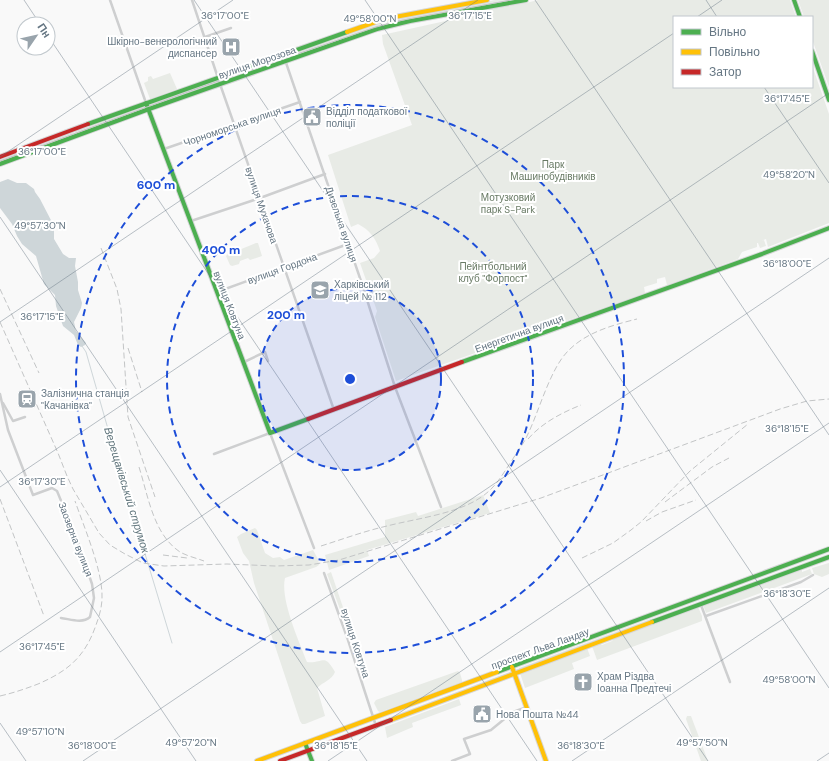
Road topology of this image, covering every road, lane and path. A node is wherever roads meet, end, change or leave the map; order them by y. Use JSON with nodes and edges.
{"nodes":[{"id":1,"x":110,"y":0,"type":"edge"},
{"id":2,"x":192,"y":0,"type":"edge"},
{"id":3,"x":487,"y":0,"type":"edge"},
{"id":4,"x":526,"y":0,"type":"edge"},
{"id":5,"x":794,"y":0,"type":"edge"},
{"id":6,"x":800,"y":16,"type":"edge"},
{"id":7,"x":231,"y":28,"type":"dead end"},
{"id":8,"x":205,"y":37,"type":"junction"},
{"id":9,"x":283,"y":54,"type":"junction"},
{"id":10,"x":813,"y":54,"type":"edge"},
{"id":11,"x":285,"y":61,"type":"junction"},
{"id":12,"x":218,"y":78,"type":"junction"},
{"id":13,"x":220,"y":84,"type":"junction"},
{"id":14,"x":829,"y":100,"type":"edge"},
{"id":15,"x":300,"y":102,"type":"junction"},
{"id":16,"x":146,"y":103,"type":"junction"},
{"id":17,"x":149,"y":109,"type":"junction"},
{"id":18,"x":234,"y":125,"type":"junction"},
{"id":19,"x":164,"y":149,"type":"junction"},
{"id":20,"x":0,"y":157,"type":"edge"},
{"id":21,"x":0,"y":164,"type":"edge"},
{"id":22,"x":325,"y":174,"type":"junction"},
{"id":23,"x":260,"y":198,"type":"junction"},
{"id":24,"x":191,"y":222,"type":"junction"},
{"id":25,"x":829,"y":228,"type":"edge"},
{"id":26,"x":348,"y":244,"type":"junction"},
{"id":27,"x":284,"y":267,"type":"junction"},
{"id":28,"x":217,"y":292,"type":"junction"},
{"id":29,"x":268,"y":361,"type":"dead end"},
{"id":30,"x":244,"y":362,"type":"junction"},
{"id":31,"x":396,"y":387,"type":"junction"},
{"id":32,"x":0,"y":394,"type":"edge"},
{"id":33,"x":2,"y":401,"type":"junction"},
{"id":34,"x":334,"y":410,"type":"junction"},
{"id":35,"x":25,"y":417,"type":"dead end"},
{"id":36,"x":270,"y":433,"type":"junction"},
{"id":37,"x":214,"y":454,"type":"dead end"},
{"id":38,"x":441,"y":507,"type":"dead end"},
{"id":39,"x":314,"y":548,"type":"dead end"},
{"id":40,"x":829,"y":549,"type":"edge"},
{"id":41,"x":827,"y":558,"type":"edge"},
{"id":42,"x":324,"y":573,"type":"dead end"},
{"id":43,"x":813,"y":575,"type":"dead end"},
{"id":44,"x":699,"y":598,"type":"junction"},
{"id":45,"x":701,"y":604,"type":"junction"},
{"id":46,"x":706,"y":616,"type":"junction"},
{"id":47,"x":61,"y":618,"type":"dead end"},
{"id":48,"x":512,"y":667,"type":"junction"},
{"id":49,"x":502,"y":671,"type":"junction"},
{"id":50,"x":515,"y":673,"type":"junction"},
{"id":51,"x":505,"y":677,"type":"junction"},
{"id":52,"x":730,"y":682,"type":"dead end"},
{"id":53,"x":527,"y":707,"type":"junction"},
{"id":54,"x":373,"y":719,"type":"junction"},
{"id":55,"x":376,"y":726,"type":"junction"},
{"id":56,"x":306,"y":743,"type":"junction"},
{"id":57,"x":308,"y":751,"type":"junction"},
{"id":58,"x":257,"y":761,"type":"edge"},
{"id":59,"x":280,"y":761,"type":"edge"},
{"id":60,"x":312,"y":761,"type":"edge"},
{"id":61,"x":452,"y":761,"type":"edge"},
{"id":62,"x":546,"y":761,"type":"edge"}],
"edges":[{"from":1,"to":16,"type":"street","name":"вулиця Ковтуна"},
{"from":2,"to":8,"type":"street","name":"вулиця Мухачова"},
{"from":3,"to":9,"type":"main road","name":"вулиця Морозова"},
{"from":4,"to":11,"type":"main road","name":"вулиця Морозова"},
{"from":5,"to":6,"type":"main road"},
{"from":7,"to":8,"type":"street"},
{"from":8,"to":12,"type":"street","name":"вулиця Мухачова"},
{"from":9,"to":11,"type":"street","name":"Дизельна вулиця"},
{"from":9,"to":12,"type":"main road","name":"вулиця Морозова"},
{"from":10,"to":14,"type":"main road"},
{"from":11,"to":13,"type":"main road","name":"вулиця Морозова"},
{"from":11,"to":15,"type":"street","name":"Дизельна вулиця"},
{"from":12,"to":13,"type":"street","name":"вулиця Мухачова"},
{"from":12,"to":16,"type":"main road","name":"вулиця Морозова"},
{"from":13,"to":17,"type":"main road","name":"вулиця Морозова"},
{"from":13,"to":18,"type":"street","name":"вулиця Мухачова"},
{"from":15,"to":18,"type":"street","name":"Чорноморська вулиця"},
{"from":15,"to":22,"type":"street","name":"Дизельна вулиця"},
{"from":16,"to":17,"type":"main road","name":"вулиця Ковтуна"},
{"from":16,"to":20,"type":"main road","name":"вулиця Морозова"},
{"from":17,"to":19,"type":"main road","name":"вулиця Ковтуна"},
{"from":17,"to":21,"type":"main road","name":"вулиця Морозова"},
{"from":18,"to":19,"type":"street","name":"Чорноморська вулиця"},
{"from":18,"to":23,"type":"street","name":"вулиця Мухачова"},
{"from":19,"to":24,"type":"main road","name":"вулиця Ковтуна"},
{"from":22,"to":23,"type":"street"},
{"from":22,"to":26,"type":"street","name":"Дизельна вулиця"},
{"from":23,"to":24,"type":"street"},
{"from":23,"to":27,"type":"street","name":"вулиця Мухачова"},
{"from":24,"to":28,"type":"main road","name":"вулиця Ковтуна"},
{"from":25,"to":31,"type":"main road","name":"Енергетична вулиця"},
{"from":26,"to":27,"type":"street","name":"вулиця Гордона"},
{"from":26,"to":31,"type":"street","name":"Дизельна вулиця"},
{"from":27,"to":28,"type":"street","name":"вулиця Гордона"},
{"from":27,"to":34,"type":"street","name":"вулиця Мухачова"},
{"from":28,"to":30,"type":"main road","name":"вулиця Ковтуна"},
{"from":29,"to":30,"type":"street"},
{"from":30,"to":36,"type":"main road","name":"вулиця Ковтуна"},
{"from":31,"to":34,"type":"main road","name":"Енергетична вулиця"},
{"from":31,"to":38,"type":"street","name":"Дизельна вулиця"},
{"from":32,"to":33,"type":"street","name":"Заозерна вулиця"},
{"from":33,"to":35,"type":"street"},
{"from":33,"to":47,"type":"street","name":"Заозерна вулиця"},
{"from":34,"to":36,"type":"main road","name":"Енергетична вулиця"},
{"from":36,"to":37,"type":"street","name":"Енергетична вулиця"},
{"from":36,"to":39,"type":"street","name":"вулиця Ковтуна"},
{"from":40,"to":44,"type":"main road","name":"проспект Льва Ландау"},
{"from":41,"to":45,"type":"main road","name":"проспект Льва Ландау"},
{"from":42,"to":54,"type":"street","name":"вулиця Ковтуна"},
{"from":43,"to":46,"type":"street"},
{"from":44,"to":45,"type":"main road"},
{"from":44,"to":48,"type":"main road","name":"проспект Льва Ландау"},
{"from":45,"to":46,"type":"street"},
{"from":45,"to":50,"type":"main road","name":"проспект Льва Ландау"},
{"from":46,"to":52,"type":"street"},
{"from":48,"to":49,"type":"main road","name":"проспект Льва Ландау"},
{"from":48,"to":50,"type":"main road"},
{"from":49,"to":51,"type":"main road"},
{"from":49,"to":54,"type":"main road","name":"проспект Льва Ландау"},
{"from":50,"to":51,"type":"main road","name":"проспект Льва Ландау"},
{"from":50,"to":53,"type":"main road"},
{"from":51,"to":55,"type":"main road","name":"проспект Льва Ландау"},
{"from":53,"to":61,"type":"street"},
{"from":53,"to":62,"type":"main road"},
{"from":54,"to":55,"type":"street","name":"вулиця Ковтуна"},
{"from":54,"to":56,"type":"main road","name":"проспект Льва Ландау"},
{"from":55,"to":57,"type":"main road","name":"проспект Льва Ландау"},
{"from":56,"to":57,"type":"main road"},
{"from":56,"to":58,"type":"main road","name":"проспект Льва Ландау"},
{"from":57,"to":59,"type":"main road","name":"проспект Льва Ландау"},
{"from":57,"to":60,"type":"main road"}]}
